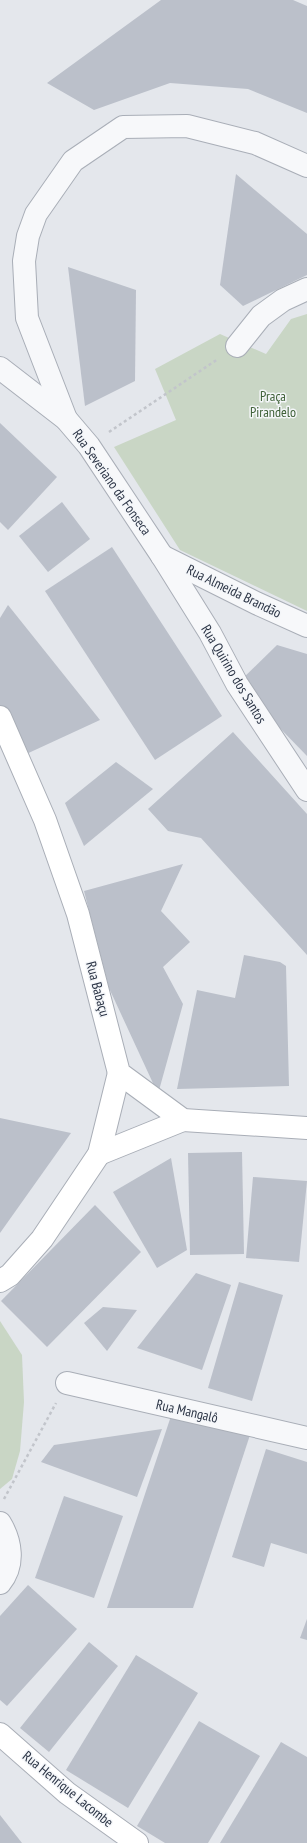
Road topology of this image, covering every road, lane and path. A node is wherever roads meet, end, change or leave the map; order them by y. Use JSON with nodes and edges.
{"nodes":[{"id":1,"x":307,"y":166,"type":"edge"},
{"id":2,"x":307,"y":289,"type":"edge"},
{"id":3,"x":237,"y":346,"type":"joint"},
{"id":4,"x":0,"y":368,"type":"edge"},
{"id":5,"x":66,"y":419,"type":"junction"},
{"id":6,"x":89,"y":446,"type":"junction"},
{"id":7,"x":162,"y":556,"type":"junction"},
{"id":8,"x":307,"y":626,"type":"edge"},
{"id":9,"x":0,"y":717,"type":"edge"},
{"id":10,"x":307,"y":790,"type":"edge"},
{"id":11,"x":119,"y":1073,"type":"junction"},
{"id":12,"x":183,"y":1120,"type":"junction"},
{"id":13,"x":307,"y":1128,"type":"edge"},
{"id":14,"x":100,"y":1154,"type":"junction"},
{"id":15,"x":0,"y":1281,"type":"edge"},
{"id":16,"x":68,"y":1382,"type":"joint"},
{"id":17,"x":307,"y":1438,"type":"edge"},
{"id":18,"x":3,"y":1501,"type":"dead end"},
{"id":19,"x":0,"y":1523,"type":"edge"},
{"id":20,"x":0,"y":1583,"type":"edge"},
{"id":21,"x":0,"y":1734,"type":"edge"},
{"id":22,"x":137,"y":1843,"type":"edge"}],
"edges":[{"from":1,"to":5,"type":"street"},
{"from":2,"to":3,"type":"street"},
{"from":3,"to":6,"type":"path"},
{"from":4,"to":5,"type":"street","name":"Rua Severiano da Fonseca"},
{"from":5,"to":6,"type":"street","name":"Rua Severiano da Fonseca"},
{"from":6,"to":7,"type":"street","name":"Rua Severiano da Fonseca"},
{"from":7,"to":8,"type":"street","name":"Rua Almeida Brandão"},
{"from":7,"to":10,"type":"street","name":"Rua Quirino dos Santos"},
{"from":9,"to":11,"type":"street","name":"Rua Babaçu"},
{"from":11,"to":12,"type":"street"},
{"from":11,"to":14,"type":"street"},
{"from":12,"to":13,"type":"street"},
{"from":12,"to":14,"type":"street"},
{"from":14,"to":15,"type":"street"},
{"from":16,"to":17,"type":"street","name":"Rua Mangalô"},
{"from":16,"to":18,"type":"path"},
{"from":19,"to":20,"type":"street"},
{"from":21,"to":22,"type":"street","name":"Rua Henrique Lacombe"}]}
